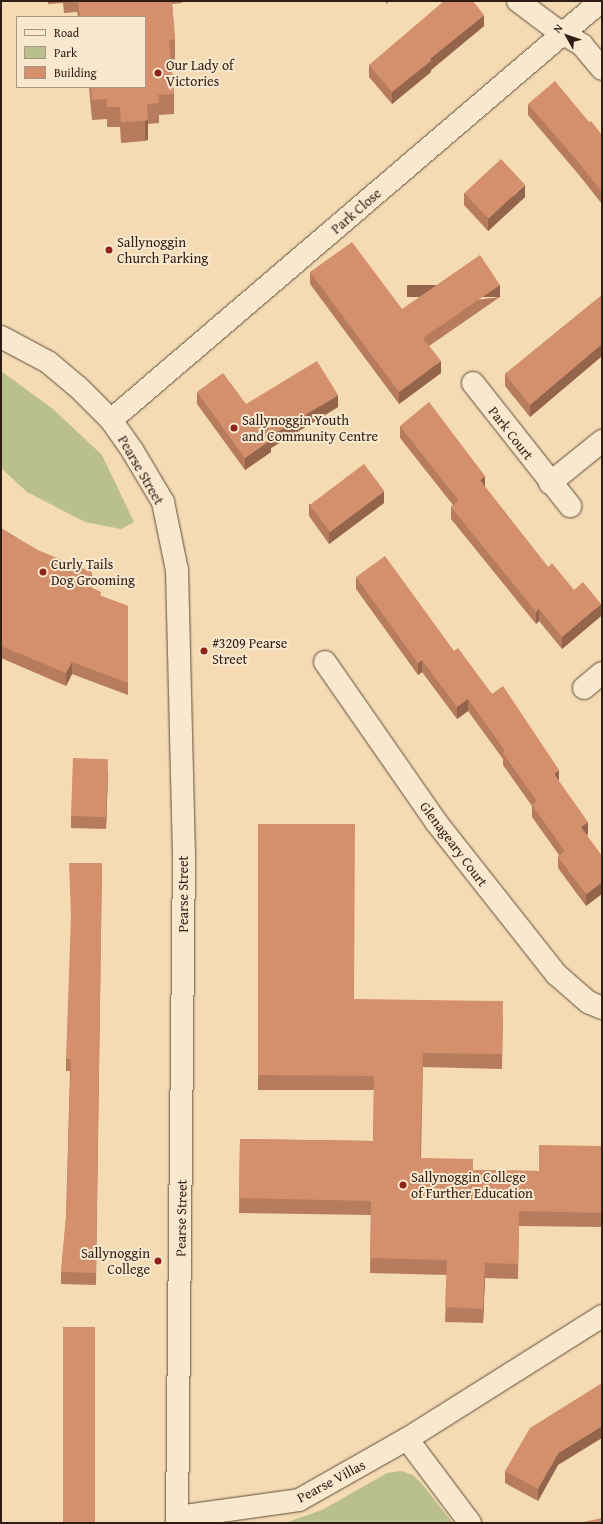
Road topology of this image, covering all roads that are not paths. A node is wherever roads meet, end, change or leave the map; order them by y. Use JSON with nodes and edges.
{"nodes":[{"id":1,"x":518,"y":1,"type":"edge"},
{"id":2,"x":601,"y":1,"type":"edge"},
{"id":3,"x":563,"y":32,"type":"junction"},
{"id":4,"x":602,"y":69,"type":"edge"},
{"id":5,"x":1,"y":336,"type":"edge"},
{"id":6,"x":473,"y":384,"type":"dead end"},
{"id":7,"x":111,"y":420,"type":"junction"},
{"id":8,"x":602,"y":442,"type":"edge"},
{"id":9,"x":550,"y":483,"type":"junction"},
{"id":10,"x":570,"y":506,"type":"dead end"},
{"id":11,"x":325,"y":662,"type":"dead end"},
{"id":12,"x":602,"y":673,"type":"edge"},
{"id":13,"x":584,"y":688,"type":"dead end"},
{"id":14,"x":602,"y":1008,"type":"edge"},
{"id":15,"x":602,"y":1316,"type":"edge"},
{"id":16,"x":407,"y":1439,"type":"junction"},
{"id":17,"x":178,"y":1520,"type":"edge"},
{"id":18,"x":470,"y":1523,"type":"edge"}],
"edges":[{"from":1,"to":3,"type":"street"},
{"from":2,"to":3,"type":"street","name":"Park Close"},
{"from":3,"to":4,"type":"street"},
{"from":3,"to":7,"type":"street","name":"Park Close"},
{"from":5,"to":7,"type":"street","name":"Pearse Street"},
{"from":6,"to":9,"type":"street","name":"Park Court"},
{"from":7,"to":17,"type":"street","name":"Pearse Street"},
{"from":8,"to":9,"type":"street"},
{"from":9,"to":10,"type":"street","name":"Park Court"},
{"from":11,"to":14,"type":"street","name":"Glenageary Court"},
{"from":12,"to":13,"type":"street"},
{"from":15,"to":16,"type":"street","name":"Pearse Villas"},
{"from":16,"to":17,"type":"street","name":"Pearse Villas"},
{"from":16,"to":18,"type":"street"}]}
